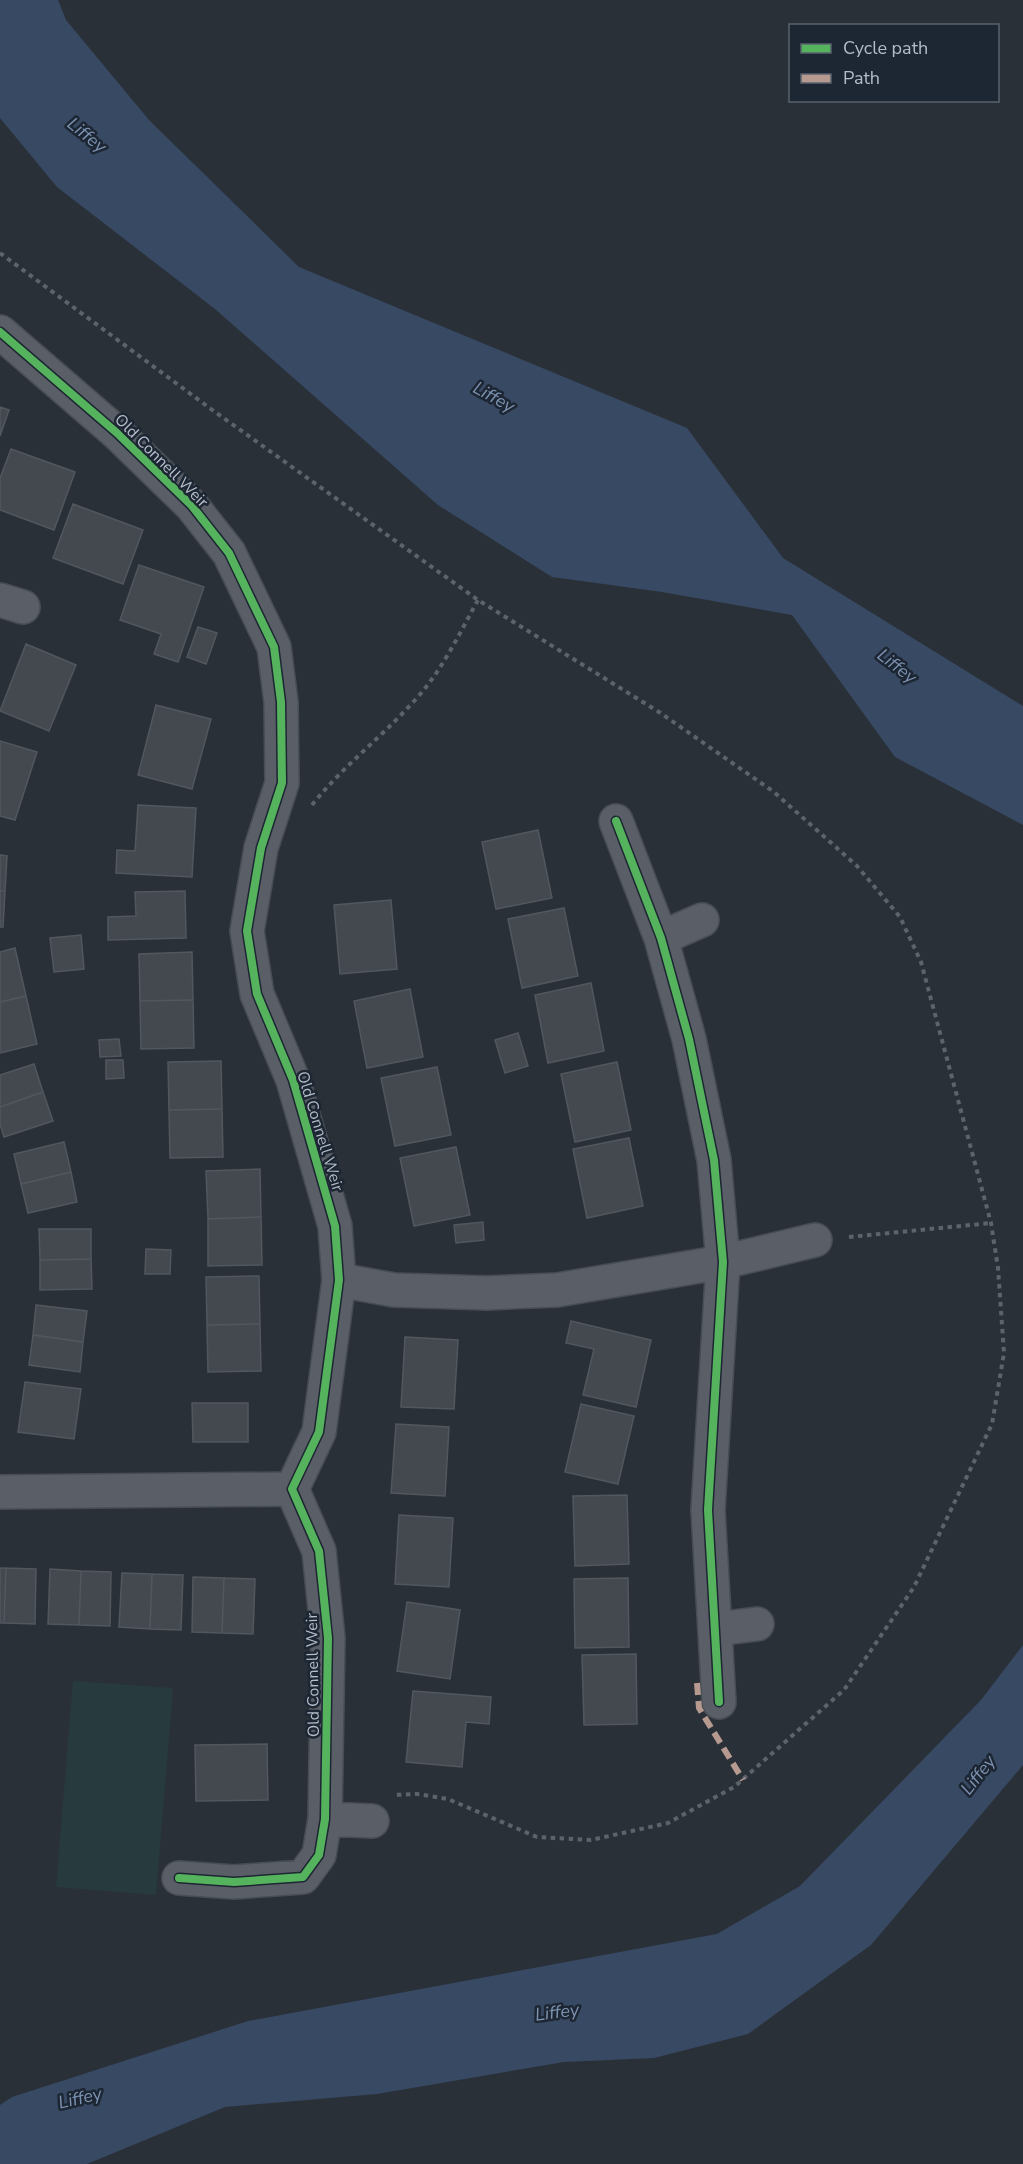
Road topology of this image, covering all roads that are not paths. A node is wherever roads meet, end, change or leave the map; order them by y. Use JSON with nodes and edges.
{"nodes":[{"id":1,"x":0,"y":332,"type":"edge"},
{"id":2,"x":616,"y":821,"type":"dead end"},
{"id":3,"x":702,"y":920,"type":"dead end"},
{"id":4,"x":662,"y":938,"type":"junction"},
{"id":5,"x":815,"y":1240,"type":"road end"},
{"id":6,"x":723,"y":1262,"type":"junction"},
{"id":7,"x":339,"y":1280,"type":"junction"},
{"id":8,"x":292,"y":1489,"type":"junction"},
{"id":9,"x":0,"y":1492,"type":"edge"},
{"id":10,"x":757,"y":1624,"type":"dead end"},
{"id":11,"x":717,"y":1629,"type":"junction"},
{"id":12,"x":718,"y":1702,"type":"dead end"},
{"id":13,"x":325,"y":1819,"type":"junction"},
{"id":14,"x":372,"y":1821,"type":"road end"},
{"id":15,"x":178,"y":1878,"type":"dead end"}],
"edges":[{"from":1,"to":7,"type":"street","name":"Old Connell Weir"},
{"from":2,"to":4,"type":"street"},
{"from":3,"to":4,"type":"street"},
{"from":4,"to":6,"type":"street"},
{"from":5,"to":6,"type":"street"},
{"from":6,"to":7,"type":"street"},
{"from":6,"to":11,"type":"street"},
{"from":7,"to":8,"type":"street","name":"Old Connell Weir"},
{"from":8,"to":9,"type":"street"},
{"from":8,"to":13,"type":"street","name":"Old Connell Weir"},
{"from":10,"to":11,"type":"street"},
{"from":11,"to":12,"type":"street"},
{"from":13,"to":14,"type":"street"},
{"from":13,"to":15,"type":"street","name":"Old Connell Weir"}]}
